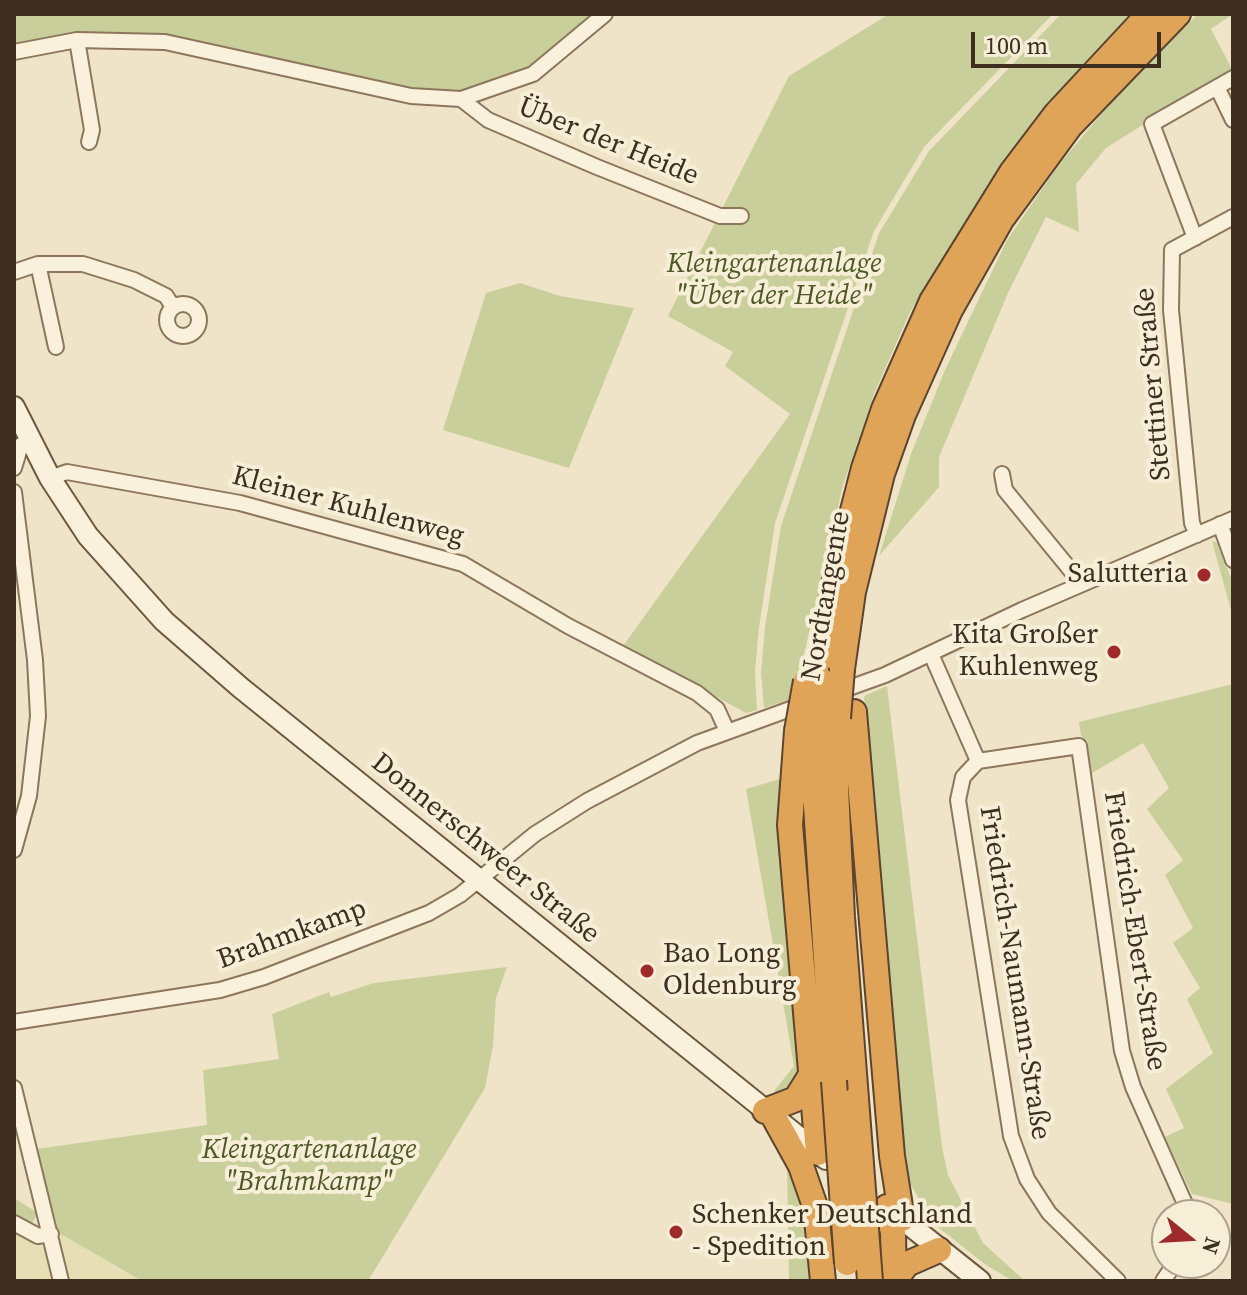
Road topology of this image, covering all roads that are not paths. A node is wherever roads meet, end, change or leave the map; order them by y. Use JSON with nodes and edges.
{"nodes":[{"id":1,"x":605,"y":14,"type":"edge"},
{"id":2,"x":1149,"y":14,"type":"edge"},
{"id":3,"x":1178,"y":14,"type":"edge"},
{"id":4,"x":77,"y":40,"type":"junction"},
{"id":5,"x":14,"y":52,"type":"edge"},
{"id":6,"x":1233,"y":78,"type":"edge"},
{"id":7,"x":1217,"y":87,"type":"junction"},
{"id":8,"x":461,"y":99,"type":"junction"},
{"id":9,"x":1233,"y":120,"type":"edge"},
{"id":10,"x":89,"y":142,"type":"dead end"},
{"id":11,"x":741,"y":216,"type":"dead end"},
{"id":12,"x":1233,"y":217,"type":"edge"},
{"id":13,"x":1195,"y":238,"type":"junction"},
{"id":14,"x":38,"y":264,"type":"junction"},
{"id":15,"x":14,"y":272,"type":"edge"},
{"id":16,"x":173,"y":307,"type":"dead end"},
{"id":17,"x":56,"y":347,"type":"dead end"},
{"id":18,"x":14,"y":407,"type":"edge"},
{"id":19,"x":30,"y":441,"type":"junction"},
{"id":20,"x":14,"y":468,"type":"edge"},
{"id":21,"x":1002,"y":474,"type":"dead end"},
{"id":22,"x":50,"y":478,"type":"junction"},
{"id":23,"x":14,"y":492,"type":"edge"},
{"id":24,"x":1227,"y":522,"type":"edge"},
{"id":25,"x":1197,"y":535,"type":"junction"},
{"id":26,"x":1233,"y":560,"type":"edge"},
{"id":27,"x":1082,"y":584,"type":"junction"},
{"id":28,"x":843,"y":590,"type":"junction"},
{"id":29,"x":931,"y":654,"type":"junction"},
{"id":30,"x":831,"y":673,"type":"junction"},
{"id":31,"x":826,"y":721,"type":"junction"},
{"id":32,"x":727,"y":731,"type":"junction"},
{"id":33,"x":978,"y":761,"type":"junction"},
{"id":34,"x":14,"y":850,"type":"edge"},
{"id":35,"x":479,"y":877,"type":"junction"},
{"id":36,"x":14,"y":1022,"type":"edge"},
{"id":37,"x":822,"y":1080,"type":"junction"},
{"id":38,"x":14,"y":1088,"type":"edge"},
{"id":39,"x":770,"y":1115,"type":"junction"},
{"id":40,"x":818,"y":1153,"type":"junction"},
{"id":41,"x":892,"y":1156,"type":"junction"},
{"id":42,"x":856,"y":1184,"type":"junction"},
{"id":43,"x":1183,"y":1199,"type":"edge"},
{"id":44,"x":816,"y":1209,"type":"junction"},
{"id":45,"x":895,"y":1213,"type":"junction"},
{"id":46,"x":14,"y":1223,"type":"edge"},
{"id":47,"x":51,"y":1234,"type":"junction"},
{"id":48,"x":939,"y":1250,"type":"junction"},
{"id":49,"x":848,"y":1272,"type":"edge"},
{"id":50,"x":61,"y":1281,"type":"edge"},
{"id":51,"x":823,"y":1281,"type":"edge"},
{"id":52,"x":870,"y":1281,"type":"edge"},
{"id":53,"x":894,"y":1281,"type":"edge"},
{"id":54,"x":980,"y":1281,"type":"edge"},
{"id":55,"x":1118,"y":1281,"type":"edge"}],
"edges":[{"from":1,"to":8,"type":"street"},
{"from":2,"to":28,"type":"highway","name":"Nordtangente"},
{"from":3,"to":28,"type":"highway","name":"Nordtangente"},
{"from":4,"to":5,"type":"street"},
{"from":4,"to":8,"type":"street"},
{"from":4,"to":10,"type":"street"},
{"from":6,"to":7,"type":"street"},
{"from":7,"to":9,"type":"street"},
{"from":7,"to":13,"type":"street"},
{"from":8,"to":11,"type":"street","name":"Über der Heide"},
{"from":12,"to":13,"type":"street","name":"Stettiner Straße"},
{"from":13,"to":25,"type":"street","name":"Stettiner Straße"},
{"from":14,"to":15,"type":"street"},
{"from":14,"to":16,"type":"street"},
{"from":14,"to":17,"type":"street"},
{"from":18,"to":19,"type":"main road","name":"Donnerschweer Straße"},
{"from":19,"to":20,"type":"street"},
{"from":19,"to":22,"type":"main road","name":"Donnerschweer Straße"},
{"from":21,"to":27,"type":"street"},
{"from":22,"to":32,"type":"street","name":"Kleiner Kuhlenweg"},
{"from":22,"to":35,"type":"main road","name":"Donnerschweer Straße"},
{"from":23,"to":34,"type":"street"},
{"from":24,"to":25,"type":"street","name":"Brahmkamp"},
{"from":24,"to":26,"type":"street"},
{"from":25,"to":27,"type":"street","name":"Brahmkamp"},
{"from":27,"to":29,"type":"street","name":"Brahmkamp"},
{"from":28,"to":30,"type":"highway"},
{"from":28,"to":30,"type":"highway"},
{"from":29,"to":32,"type":"street","name":"Brahmkamp"},
{"from":29,"to":33,"type":"street"},
{"from":30,"to":31,"type":"highway"},
{"from":30,"to":31,"type":"highway","bridge":true},
{"from":31,"to":37,"type":"highway"},
{"from":31,"to":41,"type":"highway"},
{"from":31,"to":52,"type":"highway","name":"Nordtangente","bridge":true},
{"from":32,"to":35,"type":"street","name":"Brahmkamp"},
{"from":33,"to":43,"type":"street","name":"Friedrich-Ebert-Straße"},
{"from":33,"to":55,"type":"street","name":"Friedrich-Naumann-Straße"},
{"from":35,"to":36,"type":"street","name":"Brahmkamp"},
{"from":35,"to":39,"type":"main road","name":"Donnerschweer Straße"},
{"from":37,"to":39,"type":"highway"},
{"from":37,"to":40,"type":"highway"},
{"from":37,"to":49,"type":"highway","bridge":true},
{"from":38,"to":47,"type":"street"},
{"from":39,"to":40,"type":"main road","name":"Donnerschweer Straße"},
{"from":39,"to":44,"type":"highway"},
{"from":40,"to":42,"type":"main road","name":"Donnerschweer Straße"},
{"from":41,"to":42,"type":"highway"},
{"from":41,"to":45,"type":"highway"},
{"from":42,"to":44,"type":"highway"},
{"from":42,"to":45,"type":"main road","name":"Donnerschweer Straße"},
{"from":44,"to":51,"type":"highway"},
{"from":45,"to":48,"type":"main road","name":"Donnerschweer Straße"},
{"from":45,"to":53,"type":"highway"},
{"from":46,"to":47,"type":"street"},
{"from":47,"to":50,"type":"street"},
{"from":48,"to":53,"type":"highway"},
{"from":48,"to":54,"type":"main road","name":"Donnerschweer Straße"}]}
